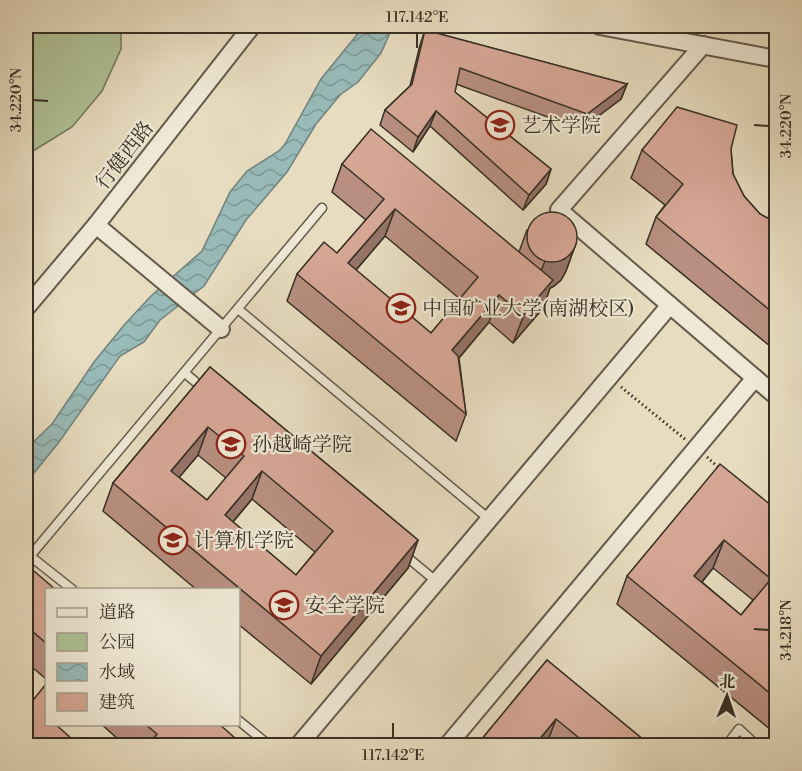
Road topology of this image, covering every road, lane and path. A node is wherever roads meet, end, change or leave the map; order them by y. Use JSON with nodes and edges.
{"nodes":[{"id":1,"x":252,"y":26,"type":"edge"},
{"id":2,"x":600,"y":26,"type":"edge"},
{"id":3,"x":703,"y":45,"type":"junction"},
{"id":4,"x":777,"y":59,"type":"edge"},
{"id":5,"x":322,"y":208,"type":"dead end"},
{"id":6,"x":96,"y":225,"type":"junction"},
{"id":7,"x":670,"y":305,"type":"junction"},
{"id":8,"x":26,"y":308,"type":"edge"},
{"id":9,"x":238,"y":309,"type":"junction"},
{"id":10,"x":221,"y":329,"type":"junction"},
{"id":11,"x":185,"y":373,"type":"junction"},
{"id":12,"x":755,"y":378,"type":"junction"},
{"id":13,"x":212,"y":395,"type":"edge"},
{"id":14,"x":777,"y":396,"type":"edge"},
{"id":15,"x":489,"y":519,"type":"junction"},
{"id":16,"x":392,"y":544,"type":"edge"},
{"id":17,"x":28,"y":558,"type":"edge"},
{"id":18,"x":436,"y":581,"type":"junction"},
{"id":19,"x":70,"y":588,"type":"edge"},
{"id":20,"x":240,"y":722,"type":"edge"},
{"id":21,"x":270,"y":746,"type":"edge"},
{"id":22,"x":298,"y":746,"type":"edge"},
{"id":23,"x":447,"y":746,"type":"edge"},
{"id":24,"x":726,"y":746,"type":"edge"},
{"id":25,"x":757,"y":746,"type":"edge"}],
"edges":[{"from":1,"to":6,"type":"street","name":"行健西路"},
{"from":2,"to":3,"type":"street"},
{"from":3,"to":4,"type":"street"},
{"from":3,"to":7,"type":"street"},
{"from":5,"to":9,"type":"lane"},
{"from":6,"to":8,"type":"street","name":"行健西路"},
{"from":6,"to":10,"type":"street"},
{"from":7,"to":12,"type":"street"},
{"from":7,"to":15,"type":"street"},
{"from":9,"to":10,"type":"lane"},
{"from":9,"to":15,"type":"lane"},
{"from":10,"to":11,"type":"lane"},
{"from":11,"to":13,"type":"lane"},
{"from":11,"to":17,"type":"lane"},
{"from":12,"to":14,"type":"street"},
{"from":12,"to":23,"type":"street"},
{"from":15,"to":18,"type":"street"},
{"from":16,"to":18,"type":"lane"},
{"from":17,"to":19,"type":"lane"},
{"from":18,"to":22,"type":"street"},
{"from":20,"to":21,"type":"lane"},
{"from":24,"to":25,"type":"lane"}]}
